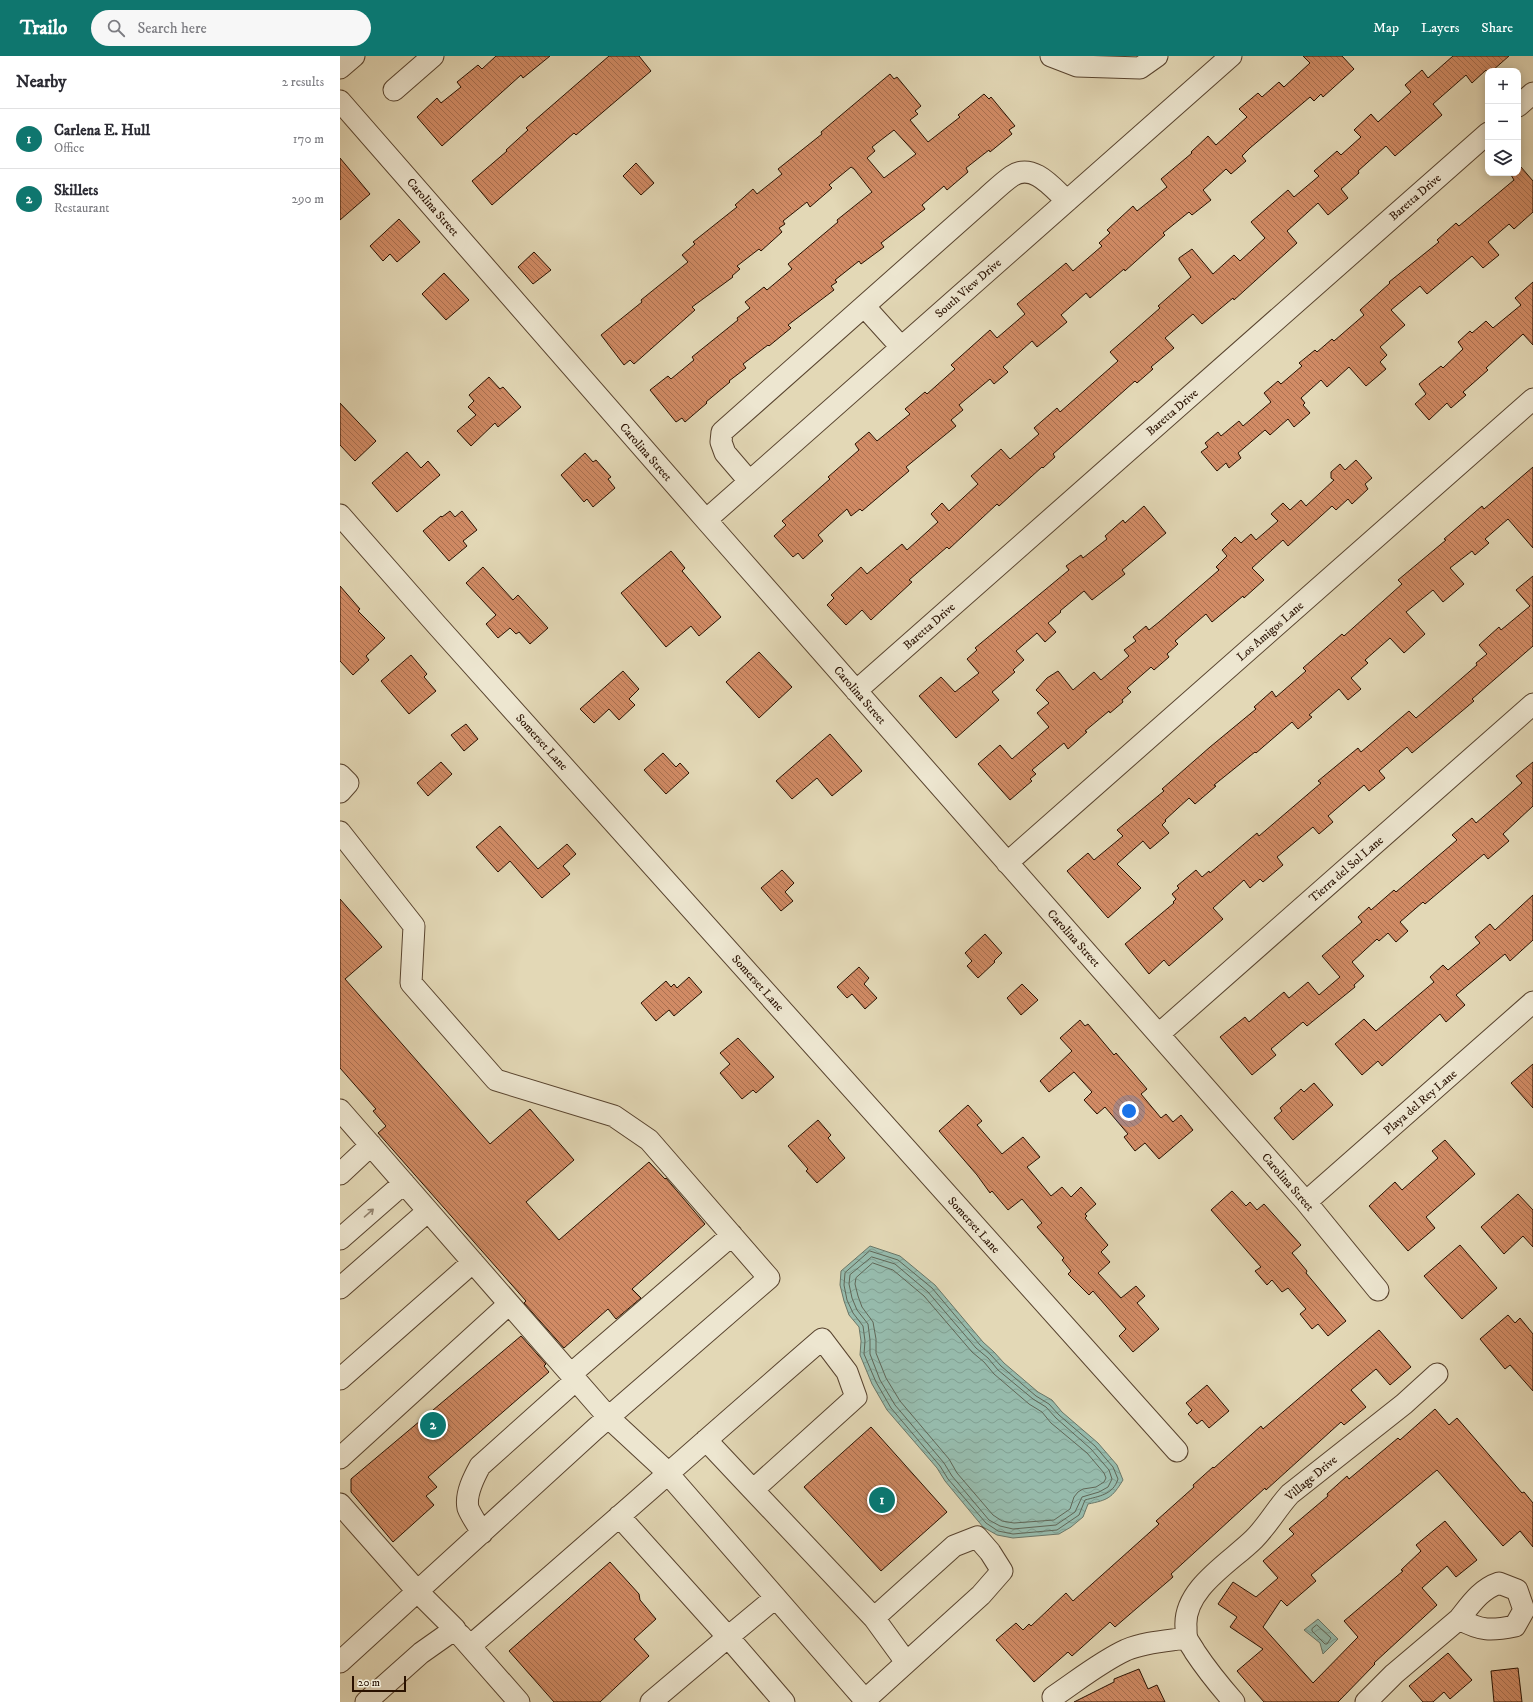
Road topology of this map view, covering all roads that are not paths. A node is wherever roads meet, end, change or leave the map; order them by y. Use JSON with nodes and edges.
{"nodes":[{"id":1,"x":354,"y":56,"type":"edge"},
{"id":2,"x":433,"y":56,"type":"edge"},
{"id":3,"x":1051,"y":56,"type":"edge"},
{"id":4,"x":1157,"y":56,"type":"edge"},
{"id":5,"x":1231,"y":56,"type":"edge"},
{"id":6,"x":340,"y":68,"type":"edge"},
{"id":7,"x":394,"y":90,"type":"dead end"},
{"id":8,"x":1533,"y":93,"type":"edge"},
{"id":9,"x":340,"y":101,"type":"edge"},
{"id":10,"x":1520,"y":104,"type":"edge"},
{"id":11,"x":1485,"y":136,"type":"edge"},
{"id":12,"x":1067,"y":201,"type":"junction"},
{"id":13,"x":864,"y":306,"type":"junction"},
{"id":14,"x":901,"y":347,"type":"junction"},
{"id":15,"x":1533,"y":399,"type":"edge"},
{"id":16,"x":750,"y":481,"type":"junction"},
{"id":17,"x":340,"y":515,"type":"edge"},
{"id":18,"x":706,"y":520,"type":"junction"},
{"id":19,"x":856,"y":692,"type":"junction"},
{"id":20,"x":1533,"y":704,"type":"edge"},
{"id":21,"x":340,"y":775,"type":"edge"},
{"id":22,"x":340,"y":792,"type":"edge"},
{"id":23,"x":340,"y":832,"type":"edge"},
{"id":24,"x":1007,"y":862,"type":"junction"},
{"id":25,"x":1533,"y":1002,"type":"edge"},
{"id":26,"x":1159,"y":1034,"type":"junction"},
{"id":27,"x":340,"y":1110,"type":"edge"},
{"id":28,"x":371,"y":1146,"type":"junction"},
{"id":29,"x":340,"y":1174,"type":"edge"},
{"id":30,"x":404,"y":1183,"type":"junction"},
{"id":31,"x":1306,"y":1202,"type":"junction"},
{"id":32,"x":428,"y":1211,"type":"junction"},
{"id":33,"x":732,"y":1235,"type":"junction"},
{"id":34,"x":340,"y":1239,"type":"edge"},
{"id":35,"x":473,"y":1262,"type":"junction"},
{"id":36,"x":340,"y":1288,"type":"edge"},
{"id":37,"x":1378,"y":1290,"type":"dead end"},
{"id":38,"x":509,"y":1304,"type":"junction"},
{"id":39,"x":1437,"y":1374,"type":"dead end"},
{"id":40,"x":573,"y":1377,"type":"junction"},
{"id":41,"x":340,"y":1379,"type":"edge"},
{"id":42,"x":609,"y":1418,"type":"junction"},
{"id":43,"x":706,"y":1440,"type":"junction"},
{"id":44,"x":1177,"y":1451,"type":"dead end"},
{"id":45,"x":340,"y":1458,"type":"edge"},
{"id":46,"x":667,"y":1473,"type":"junction"},
{"id":47,"x":753,"y":1490,"type":"junction"},
{"id":48,"x":340,"y":1504,"type":"edge"},
{"id":49,"x":619,"y":1516,"type":"junction"},
{"id":50,"x":482,"y":1533,"type":"junction"},
{"id":51,"x":418,"y":1592,"type":"junction"},
{"id":52,"x":775,"y":1598,"type":"junction"},
{"id":53,"x":874,"y":1618,"type":"junction"},
{"id":54,"x":1459,"y":1619,"type":"dead end"},
{"id":55,"x":455,"y":1629,"type":"junction"},
{"id":56,"x":728,"y":1637,"type":"junction"},
{"id":57,"x":1187,"y":1638,"type":"junction"},
{"id":58,"x":470,"y":1646,"type":"junction"},
{"id":59,"x":340,"y":1662,"type":"edge"},
{"id":60,"x":906,"y":1662,"type":"junction"},
{"id":61,"x":1053,"y":1697,"type":"dead end"},
{"id":62,"x":509,"y":1698,"type":"edge"},
{"id":63,"x":366,"y":1702,"type":"edge"},
{"id":64,"x":651,"y":1702,"type":"edge"},
{"id":65,"x":784,"y":1702,"type":"edge"},
{"id":66,"x":1234,"y":1702,"type":"edge"},
{"id":67,"x":1366,"y":1702,"type":"edge"}],
"edges":[{"from":1,"to":6,"type":"street"},
{"from":2,"to":7,"type":"street"},
{"from":3,"to":4,"type":"street"},
{"from":5,"to":12,"type":"street","name":"South View Drive"},
{"from":8,"to":10,"type":"street"},
{"from":9,"to":18,"type":"street","name":"Carolina Street"},
{"from":11,"to":19,"type":"street","name":"Baretta Drive"},
{"from":12,"to":13,"type":"street"},
{"from":12,"to":14,"type":"street","name":"South View Drive"},
{"from":13,"to":14,"type":"street"},
{"from":13,"to":16,"type":"street"},
{"from":14,"to":16,"type":"street","name":"South View Drive"},
{"from":15,"to":24,"type":"street","name":"Los Amigos Lane"},
{"from":16,"to":18,"type":"street","name":"South View Drive"},
{"from":17,"to":44,"type":"street","name":"Somerset Lane"},
{"from":18,"to":19,"type":"street","name":"Carolina Street"},
{"from":19,"to":24,"type":"street","name":"Carolina Street"},
{"from":20,"to":26,"type":"street","name":"Tierra del Sol Lane"},
{"from":21,"to":22,"type":"street"},
{"from":23,"to":33,"type":"street"},
{"from":24,"to":26,"type":"street","name":"Carolina Street"},
{"from":25,"to":31,"type":"street","name":"Playa del Rey Lane"},
{"from":26,"to":31,"type":"street","name":"Carolina Street"},
{"from":27,"to":28,"type":"street"},
{"from":28,"to":29,"type":"street"},
{"from":28,"to":30,"type":"street"},
{"from":30,"to":32,"type":"street"},
{"from":34,"to":30,"type":"street","one_way":true},
{"from":31,"to":37,"type":"street","name":"Carolina Street"},
{"from":32,"to":35,"type":"street"},
{"from":32,"to":36,"type":"street"},
{"from":33,"to":40,"type":"street"},
{"from":33,"to":42,"type":"street"},
{"from":35,"to":38,"type":"street"},
{"from":35,"to":41,"type":"street"},
{"from":38,"to":40,"type":"street"},
{"from":38,"to":45,"type":"street"},
{"from":39,"to":57,"type":"street","name":"Village Drive"},
{"from":40,"to":42,"type":"street"},
{"from":40,"to":50,"type":"street"},
{"from":42,"to":46,"type":"street"},
{"from":42,"to":50,"type":"street"},
{"from":43,"to":46,"type":"street"},
{"from":43,"to":47,"type":"street"},
{"from":43,"to":47,"type":"street"},
{"from":46,"to":49,"type":"street"},
{"from":46,"to":52,"type":"street"},
{"from":47,"to":53,"type":"street"},
{"from":48,"to":51,"type":"street"},
{"from":49,"to":56,"type":"street"},
{"from":49,"to":58,"type":"street"},
{"from":50,"to":51,"type":"street"},
{"from":51,"to":55,"type":"street"},
{"from":51,"to":59,"type":"street"},
{"from":52,"to":56,"type":"street"},
{"from":52,"to":60,"type":"street"},
{"from":53,"to":60,"type":"street"},
{"from":53,"to":60,"type":"street"},
{"from":54,"to":67,"type":"street"},
{"from":55,"to":58,"type":"street"},
{"from":55,"to":63,"type":"street"},
{"from":56,"to":64,"type":"street"},
{"from":56,"to":65,"type":"street"},
{"from":57,"to":61,"type":"street"},
{"from":57,"to":66,"type":"street","name":"Village Drive"},
{"from":58,"to":62,"type":"street"}]}
